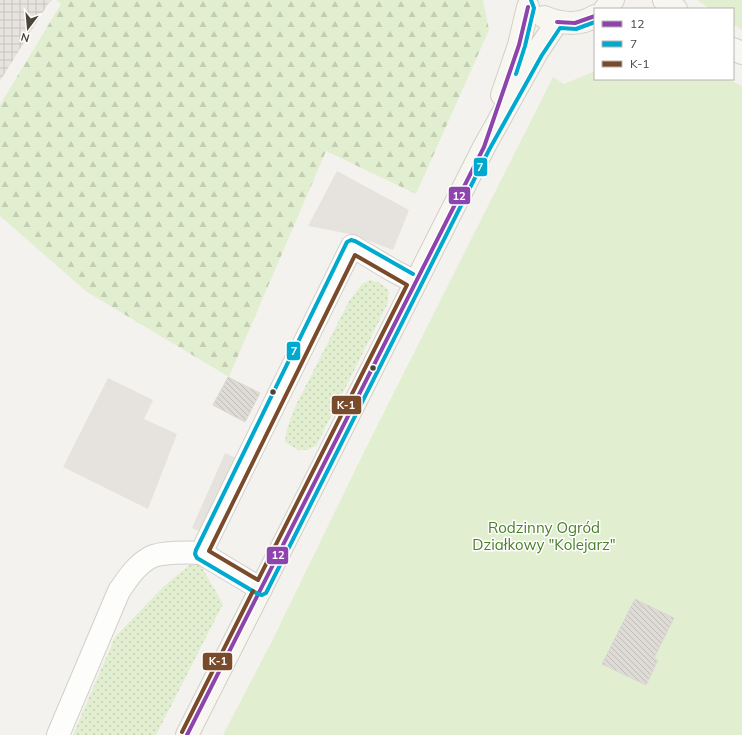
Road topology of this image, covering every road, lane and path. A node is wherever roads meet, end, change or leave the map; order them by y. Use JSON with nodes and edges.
{"nodes":[{"id":1,"x":664,"y":0,"type":"edge"},
{"id":2,"x":526,"y":3,"type":"edge"},
{"id":3,"x":675,"y":8,"type":"edge"},
{"id":4,"x":594,"y":14,"type":"edge"},
{"id":5,"x":557,"y":22,"type":"junction"},
{"id":6,"x":484,"y":147,"type":"junction"},
{"id":7,"x":415,"y":282,"type":"junction"},
{"id":8,"x":201,"y":553,"type":"junction"},
{"id":9,"x":261,"y":589,"type":"junction"},
{"id":10,"x":58,"y":735,"type":"edge"},
{"id":11,"x":187,"y":735,"type":"edge"}],
"edges":[{"from":1,"to":3,"type":"main road"},
{"from":2,"to":5,"type":"main road"},
{"from":2,"to":6,"type":"main road"},
{"from":4,"to":5,"type":"main road"},
{"from":5,"to":6,"type":"main road"},
{"from":6,"to":7,"type":"main road"},
{"from":7,"to":8,"type":"street"},
{"from":7,"to":9,"type":"main road"},
{"from":8,"to":9,"type":"street"},
{"from":8,"to":10,"type":"street"},
{"from":9,"to":11,"type":"main road"}]}
